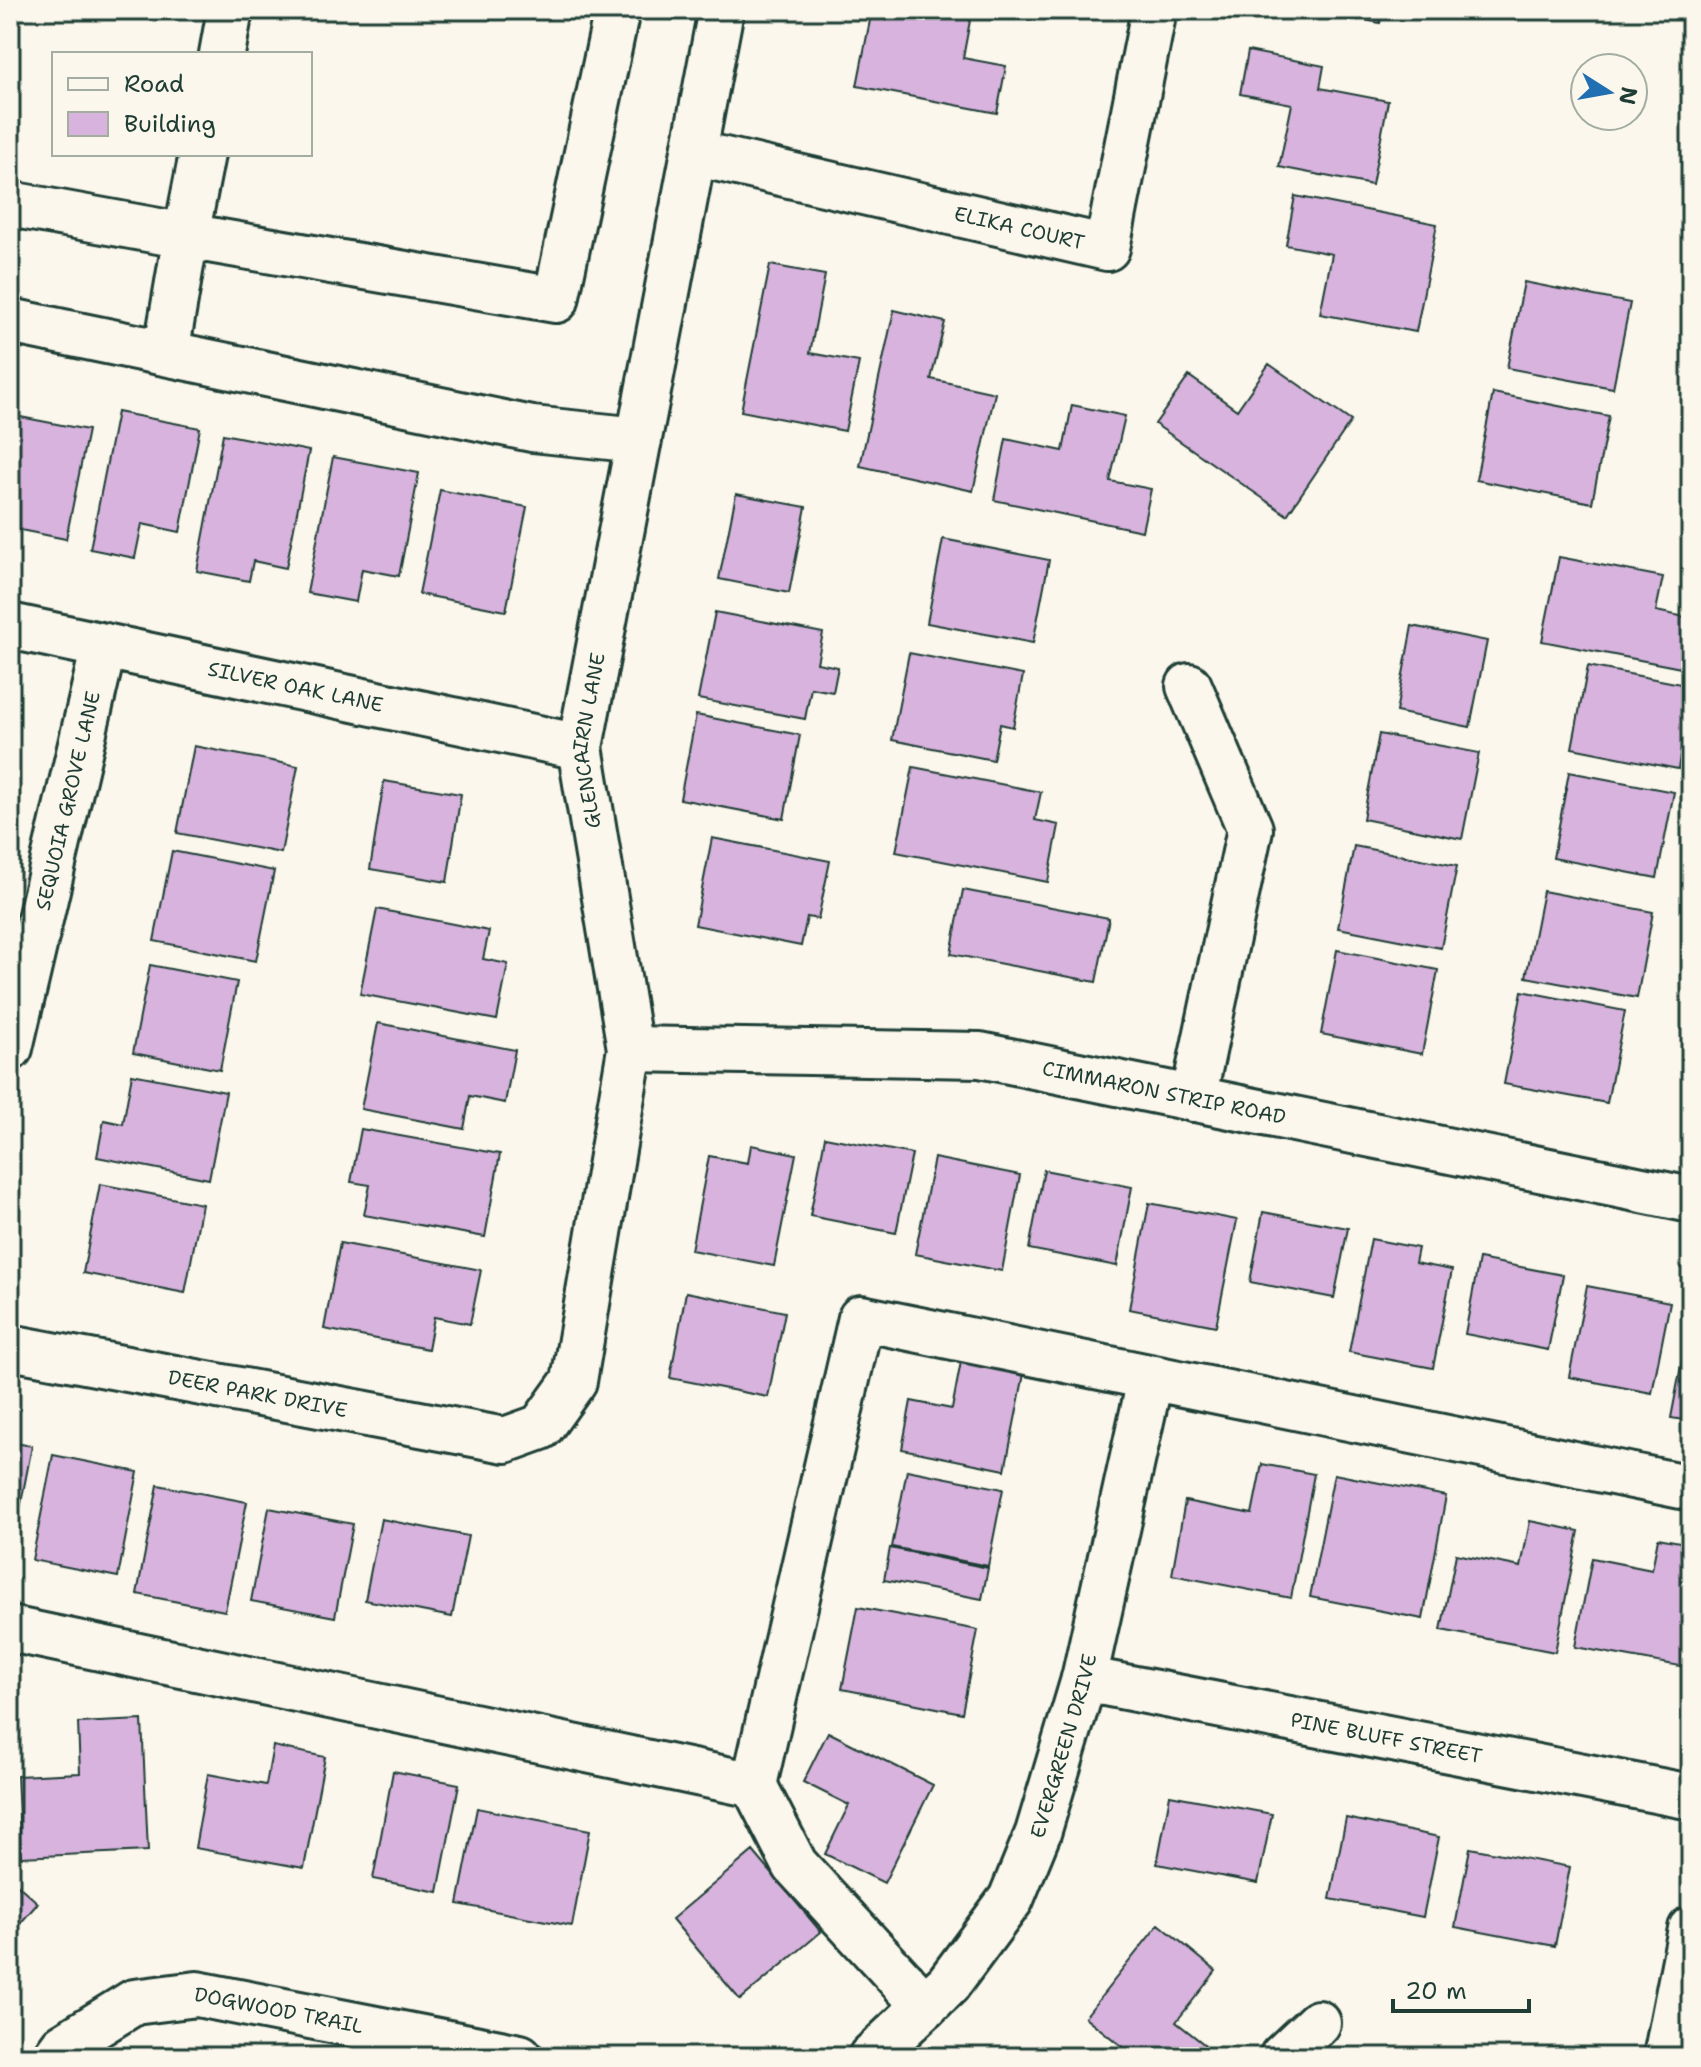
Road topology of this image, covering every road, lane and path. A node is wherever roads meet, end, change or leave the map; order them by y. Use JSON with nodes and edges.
{"nodes":[{"id":1,"x":230,"y":10,"type":"edge"},
{"id":2,"x":617,"y":10,"type":"edge"},
{"id":3,"x":721,"y":10,"type":"edge"},
{"id":4,"x":1154,"y":10,"type":"edge"},
{"id":5,"x":222,"y":52,"type":"edge"},
{"id":6,"x":694,"y":153,"type":"junction"},
{"id":7,"x":202,"y":156,"type":"edge"},
{"id":8,"x":10,"y":204,"type":"edge"},
{"id":9,"x":186,"y":236,"type":"junction"},
{"id":10,"x":10,"y":321,"type":"edge"},
{"id":11,"x":166,"y":353,"type":"junction"},
{"id":12,"x":639,"y":440,"type":"junction"},
{"id":13,"x":10,"y":626,"type":"edge"},
{"id":14,"x":104,"y":646,"type":"junction"},
{"id":15,"x":1189,"y":686,"type":"dead end"},
{"id":16,"x":580,"y":747,"type":"junction"},
{"id":17,"x":10,"y":1048,"type":"edge"},
{"id":18,"x":630,"y":1049,"type":"junction"},
{"id":19,"x":1193,"y":1099,"type":"junction"},
{"id":20,"x":1691,"y":1200,"type":"edge"},
{"id":21,"x":10,"y":1347,"type":"edge"},
{"id":22,"x":1150,"y":1380,"type":"junction"},
{"id":23,"x":505,"y":1440,"type":"joint"},
{"id":24,"x":1691,"y":1488,"type":"edge"},
{"id":25,"x":10,"y":1629,"type":"edge"},
{"id":26,"x":1084,"y":1679,"type":"junction"},
{"id":27,"x":754,"y":1785,"type":"junction"},
{"id":28,"x":1691,"y":1797,"type":"edge"},
{"id":29,"x":1691,"y":1929,"type":"edge"},
{"id":30,"x":925,"y":2006,"type":"junction"},
{"id":31,"x":1318,"y":2023,"type":"dead end"},
{"id":32,"x":55,"y":2057,"type":"edge"},
{"id":33,"x":520,"y":2057,"type":"edge"},
{"id":34,"x":871,"y":2057,"type":"edge"},
{"id":35,"x":1282,"y":2057,"type":"edge"},
{"id":36,"x":1666,"y":2057,"type":"edge"}],
"edges":[{"from":1,"to":5,"type":"street"},
{"from":2,"to":9,"type":"street"},
{"from":3,"to":6,"type":"street","name":"GLENCAIRN LANE"},
{"from":4,"to":6,"type":"street","name":"ELIKA COURT"},
{"from":6,"to":12,"type":"street","name":"GLENCAIRN LANE"},
{"from":7,"to":9,"type":"street"},
{"from":8,"to":9,"type":"street"},
{"from":9,"to":11,"type":"street"},
{"from":10,"to":11,"type":"street"},
{"from":11,"to":12,"type":"street"},
{"from":12,"to":16,"type":"street","name":"GLENCAIRN LANE"},
{"from":13,"to":14,"type":"street","name":"SILVER OAK LANE"},
{"from":14,"to":16,"type":"street","name":"SILVER OAK LANE"},
{"from":14,"to":17,"type":"street","name":"SEQUOIA GROVE LANE"},
{"from":15,"to":19,"type":"street"},
{"from":16,"to":18,"type":"street","name":"GLENCAIRN LANE"},
{"from":18,"to":19,"type":"street","name":"CIMMARON STRIP ROAD"},
{"from":18,"to":23,"type":"street","name":"GLENCAIRN LANE"},
{"from":19,"to":20,"type":"street","name":"CIMMARON STRIP ROAD"},
{"from":21,"to":23,"type":"street","name":"DEER PARK DRIVE"},
{"from":22,"to":24,"type":"street"},
{"from":22,"to":26,"type":"street","name":"EVERGREEN DRIVE"},
{"from":22,"to":27,"type":"street"},
{"from":25,"to":27,"type":"street"},
{"from":26,"to":28,"type":"street","name":"PINE BLUFF STREET"},
{"from":26,"to":30,"type":"street","name":"EVERGREEN DRIVE"},
{"from":27,"to":30,"type":"street"},
{"from":29,"to":36,"type":"street"},
{"from":30,"to":34,"type":"street","name":"EVERGREEN DRIVE"},
{"from":31,"to":35,"type":"street"},
{"from":32,"to":33,"type":"street","name":"DOGWOOD TRAIL"}]}
